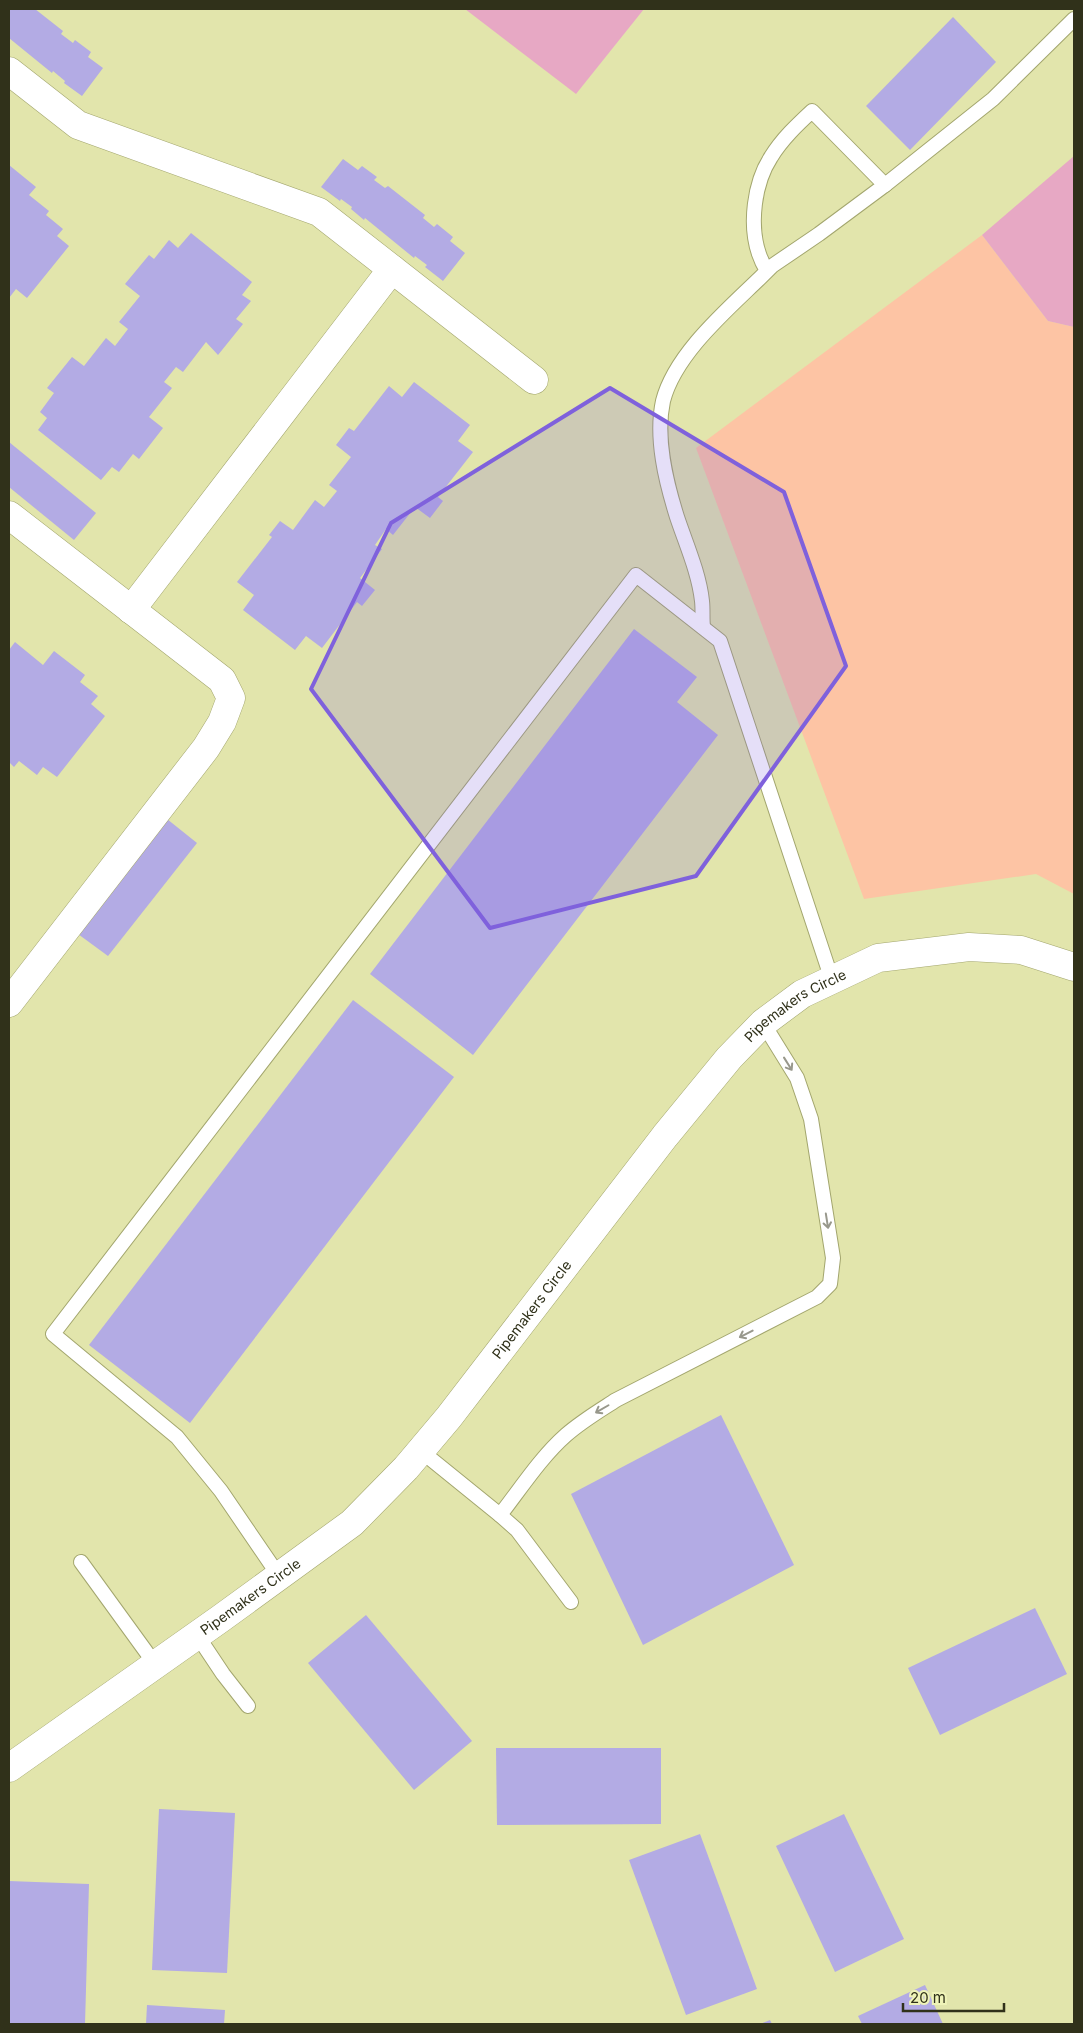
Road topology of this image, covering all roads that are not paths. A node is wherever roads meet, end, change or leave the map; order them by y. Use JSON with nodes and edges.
{"nodes":[{"id":1,"x":1074,"y":19,"type":"edge"},
{"id":2,"x":9,"y":71,"type":"edge"},
{"id":3,"x":885,"y":185,"type":"junction"},
{"id":4,"x":392,"y":269,"type":"junction"},
{"id":5,"x":767,"y":271,"type":"junction"},
{"id":6,"x":534,"y":380,"type":"dead end"},
{"id":7,"x":9,"y":515,"type":"edge"},
{"id":8,"x":132,"y":610,"type":"junction"},
{"id":9,"x":702,"y":627,"type":"junction"},
{"id":10,"x":1074,"y":967,"type":"edge"},
{"id":11,"x":832,"y":980,"type":"junction"},
{"id":12,"x":9,"y":1003,"type":"edge"},
{"id":13,"x":762,"y":1023,"type":"junction"},
{"id":14,"x":421,"y":1451,"type":"junction"},
{"id":15,"x":500,"y":1514,"type":"junction"},
{"id":16,"x":81,"y":1562,"type":"dead end"},
{"id":17,"x":279,"y":1576,"type":"junction"},
{"id":18,"x":571,"y":1602,"type":"dead end"},
{"id":19,"x":198,"y":1634,"type":"junction"},
{"id":20,"x":155,"y":1664,"type":"junction"},
{"id":21,"x":248,"y":1706,"type":"dead end"},
{"id":22,"x":9,"y":1768,"type":"edge"}],
"edges":[{"from":1,"to":3,"type":"lane"},
{"from":2,"to":4,"type":"street"},
{"from":3,"to":5,"type":"lane"},
{"from":3,"to":5,"type":"lane"},
{"from":4,"to":6,"type":"street"},
{"from":4,"to":8,"type":"street"},
{"from":5,"to":9,"type":"lane"},
{"from":7,"to":8,"type":"street"},
{"from":8,"to":12,"type":"street"},
{"from":9,"to":11,"type":"lane"},
{"from":9,"to":17,"type":"lane"},
{"from":10,"to":11,"type":"street","name":"Pipemakers Circle"},
{"from":11,"to":13,"type":"street","name":"Pipemakers Circle"},
{"from":13,"to":14,"type":"street","name":"Pipemakers Circle"},
{"from":13,"to":15,"type":"lane","one_way":true},
{"from":14,"to":15,"type":"lane"},
{"from":14,"to":17,"type":"street","name":"Pipemakers Circle"},
{"from":15,"to":18,"type":"lane"},
{"from":16,"to":20,"type":"lane"},
{"from":17,"to":19,"type":"street","name":"Pipemakers Circle"},
{"from":19,"to":20,"type":"street","name":"Pipemakers Circle"},
{"from":19,"to":21,"type":"lane"},
{"from":20,"to":22,"type":"street","name":"Pipemakers Circle"}]}
